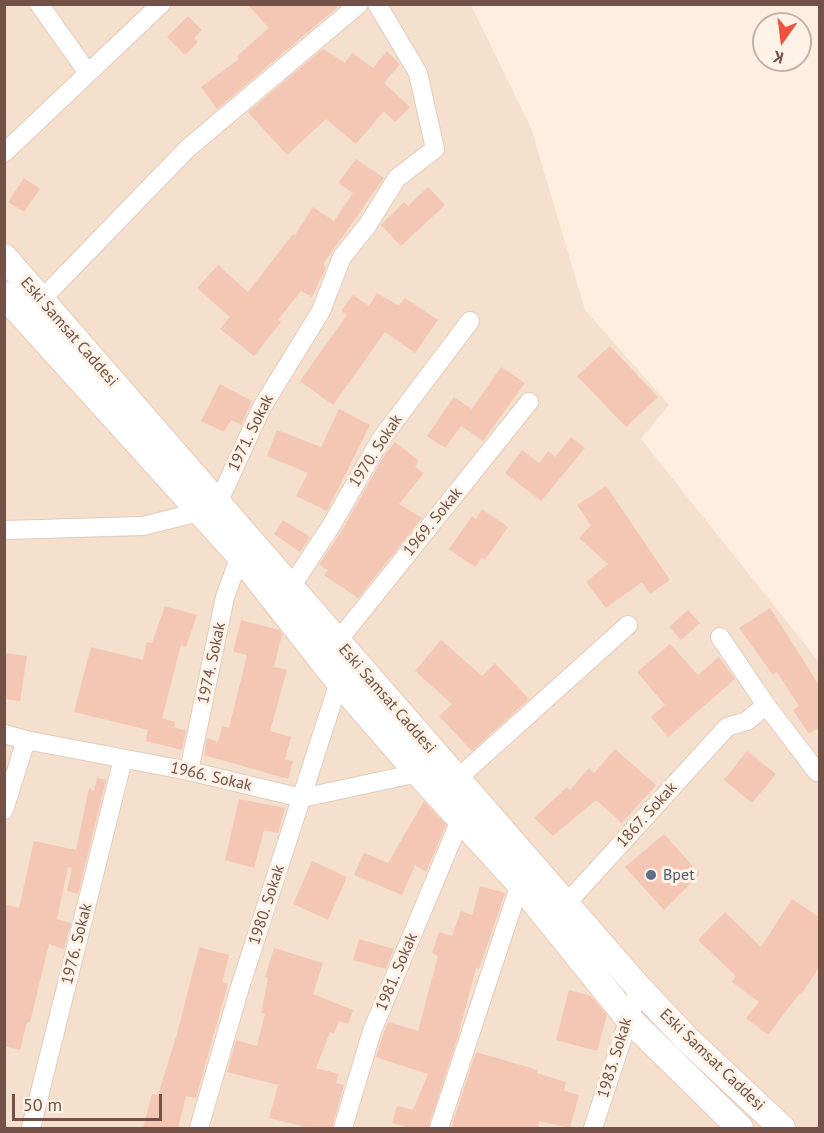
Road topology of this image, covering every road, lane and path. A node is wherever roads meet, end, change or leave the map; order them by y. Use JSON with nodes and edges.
{"nodes":[{"id":1,"x":39,"y":4,"type":"edge"},
{"id":2,"x":161,"y":4,"type":"edge"},
{"id":3,"x":359,"y":4,"type":"edge"},
{"id":4,"x":377,"y":4,"type":"edge"},
{"id":5,"x":88,"y":73,"type":"junction"},
{"id":6,"x":4,"y":153,"type":"edge"},
{"id":7,"x":4,"y":257,"type":"edge"},
{"id":8,"x":4,"y":295,"type":"edge"},
{"id":9,"x":41,"y":300,"type":"junction"},
{"id":10,"x":470,"y":321,"type":"dead end"},
{"id":11,"x":529,"y":402,"type":"dead end"},
{"id":12,"x":208,"y":507,"type":"junction"},
{"id":13,"x":4,"y":530,"type":"edge"},
{"id":14,"x":240,"y":556,"type":"junction"},
{"id":15,"x":291,"y":587,"type":"junction"},
{"id":16,"x":628,"y":625,"type":"dead end"},
{"id":17,"x":720,"y":637,"type":"dead end"},
{"id":18,"x":338,"y":642,"type":"junction"},
{"id":19,"x":339,"y":682,"type":"junction"},
{"id":20,"x":766,"y":705,"type":"junction"},
{"id":21,"x":4,"y":734,"type":"edge"},
{"id":22,"x":26,"y":740,"type":"junction"},
{"id":23,"x":123,"y":759,"type":"junction"},
{"id":24,"x":189,"y":771,"type":"junction"},
{"id":25,"x":817,"y":772,"type":"dead end"},
{"id":26,"x":418,"y":773,"type":"junction"},
{"id":27,"x":457,"y":779,"type":"junction"},
{"id":28,"x":302,"y":798,"type":"junction"},
{"id":29,"x":4,"y":810,"type":"edge"},
{"id":30,"x":461,"y":818,"type":"junction"},
{"id":31,"x":520,"y":884,"type":"junction"},
{"id":32,"x":567,"y":903,"type":"junction"},
{"id":33,"x":639,"y":988,"type":"junction"},
{"id":34,"x":628,"y":1018,"type":"junction"},
{"id":35,"x":31,"y":1128,"type":"edge"},
{"id":36,"x":199,"y":1128,"type":"edge"},
{"id":37,"x":343,"y":1128,"type":"edge"},
{"id":38,"x":439,"y":1128,"type":"edge"},
{"id":39,"x":593,"y":1128,"type":"edge"},
{"id":40,"x":740,"y":1128,"type":"edge"},
{"id":41,"x":782,"y":1128,"type":"edge"}],
"edges":[{"from":1,"to":5,"type":"street"},
{"from":2,"to":5,"type":"street"},
{"from":3,"to":9,"type":"street"},
{"from":4,"to":12,"type":"street","name":"1971. Sokak"},
{"from":5,"to":6,"type":"street"},
{"from":7,"to":9,"type":"street","name":"Eski Samsat Caddesi"},
{"from":8,"to":12,"type":"street","name":"Eski Samsat Caddesi"},
{"from":9,"to":12,"type":"street","name":"Eski Samsat Caddesi"},
{"from":10,"to":15,"type":"street","name":"1970. Sokak"},
{"from":11,"to":18,"type":"street","name":"1969. Sokak"},
{"from":12,"to":13,"type":"street"},
{"from":12,"to":14,"type":"street","name":"Eski Samsat Caddesi"},
{"from":12,"to":15,"type":"street","name":"Eski Samsat Caddesi"},
{"from":14,"to":19,"type":"street","name":"Eski Samsat Caddesi"},
{"from":14,"to":24,"type":"street","name":"1974. Sokak"},
{"from":15,"to":18,"type":"street","name":"Eski Samsat Caddesi"},
{"from":16,"to":27,"type":"street"},
{"from":17,"to":20,"type":"street"},
{"from":18,"to":27,"type":"street","name":"Eski Samsat Caddesi"},
{"from":19,"to":26,"type":"street","name":"Eski Samsat Caddesi"},
{"from":19,"to":28,"type":"street","name":"1980. Sokak"},
{"from":20,"to":25,"type":"street"},
{"from":20,"to":32,"type":"street","name":"1867. Sokak"},
{"from":21,"to":22,"type":"street","name":"1966. Sokak"},
{"from":22,"to":23,"type":"street","name":"1966. Sokak"},
{"from":22,"to":29,"type":"street"},
{"from":23,"to":24,"type":"street","name":"1966. Sokak"},
{"from":23,"to":35,"type":"street","name":"1976. Sokak"},
{"from":24,"to":28,"type":"street","name":"1966. Sokak"},
{"from":26,"to":28,"type":"street","name":"1966. Sokak"},
{"from":26,"to":30,"type":"street","name":"Eski Samsat Caddesi"},
{"from":27,"to":32,"type":"street","name":"Eski Samsat Caddesi"},
{"from":28,"to":36,"type":"street","name":"1980. Sokak"},
{"from":30,"to":31,"type":"street","name":"Eski Samsat Caddesi"},
{"from":30,"to":37,"type":"street","name":"1981. Sokak"},
{"from":31,"to":34,"type":"street","name":"Eski Samsat Caddesi"},
{"from":31,"to":38,"type":"street"},
{"from":32,"to":33,"type":"street","name":"Eski Samsat Caddesi"},
{"from":33,"to":34,"type":"street","name":"1983. Sokak"},
{"from":33,"to":41,"type":"street","name":"Eski Samsat Caddesi"},
{"from":34,"to":39,"type":"street","name":"1983. Sokak"},
{"from":34,"to":40,"type":"street","name":"Eski Samsat Caddesi"}]}
